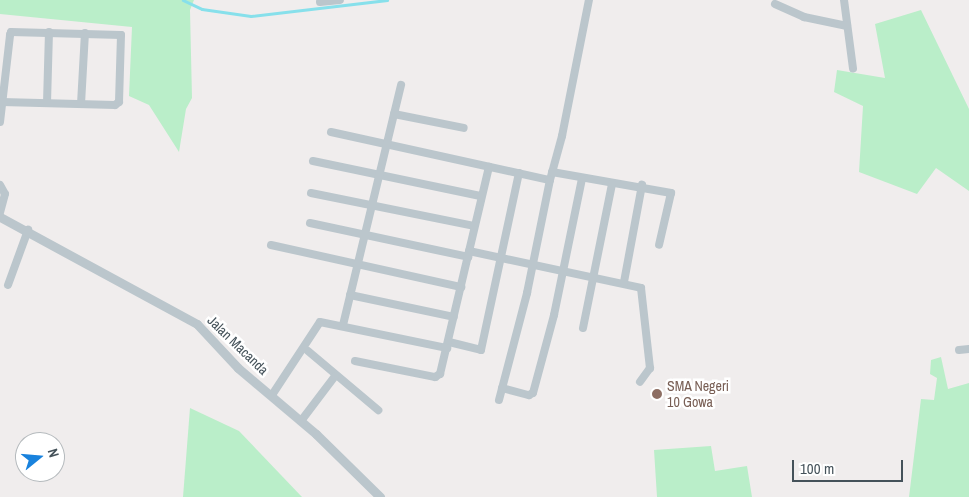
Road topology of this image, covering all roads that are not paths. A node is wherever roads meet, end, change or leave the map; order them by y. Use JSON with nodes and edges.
{"nodes":[{"id":1,"x":340,"y":0,"type":"edge"},
{"id":2,"x":589,"y":0,"type":"edge"},
{"id":3,"x":844,"y":0,"type":"edge"},
{"id":4,"x":320,"y":2,"type":"dead end"},
{"id":5,"x":775,"y":4,"type":"dead end"},
{"id":6,"x":847,"y":26,"type":"junction"},
{"id":7,"x":49,"y":32,"type":"junction"},
{"id":8,"x":85,"y":33,"type":"junction"},
{"id":9,"x":853,"y":68,"type":"dead end"},
{"id":10,"x":401,"y":85,"type":"dead end"},
{"id":11,"x":2,"y":102,"type":"junction"},
{"id":12,"x":47,"y":104,"type":"junction"},
{"id":13,"x":81,"y":104,"type":"junction"},
{"id":14,"x":394,"y":114,"type":"junction"},
{"id":15,"x":0,"y":122,"type":"edge"},
{"id":16,"x":464,"y":128,"type":"dead end"},
{"id":17,"x":331,"y":132,"type":"dead end"},
{"id":18,"x":387,"y":145,"type":"junction"},
{"id":19,"x":313,"y":160,"type":"dead end"},
{"id":20,"x":489,"y":167,"type":"junction"},
{"id":21,"x":519,"y":173,"type":"junction"},
{"id":22,"x":380,"y":175,"type":"junction"},
{"id":23,"x":551,"y":176,"type":"junction"},
{"id":24,"x":582,"y":179,"type":"junction"},
{"id":25,"x":612,"y":184,"type":"junction"},
{"id":26,"x":0,"y":185,"type":"edge"},
{"id":27,"x":642,"y":185,"type":"junction"},
{"id":28,"x":311,"y":193,"type":"dead end"},
{"id":29,"x":480,"y":196,"type":"junction"},
{"id":30,"x":372,"y":205,"type":"junction"},
{"id":31,"x":0,"y":215,"type":"edge"},
{"id":32,"x":310,"y":223,"type":"dead end"},
{"id":33,"x":474,"y":226,"type":"junction"},
{"id":34,"x":28,"y":230,"type":"junction"},
{"id":35,"x":364,"y":235,"type":"junction"},
{"id":36,"x":271,"y":245,"type":"dead end"},
{"id":37,"x":659,"y":245,"type":"dead end"},
{"id":38,"x":468,"y":254,"type":"junction"},
{"id":39,"x":502,"y":256,"type":"junction"},
{"id":40,"x":532,"y":263,"type":"junction"},
{"id":41,"x":357,"y":265,"type":"junction"},
{"id":42,"x":563,"y":269,"type":"junction"},
{"id":43,"x":595,"y":276,"type":"junction"},
{"id":44,"x":624,"y":282,"type":"junction"},
{"id":45,"x":8,"y":284,"type":"dead end"},
{"id":46,"x":461,"y":287,"type":"junction"},
{"id":47,"x":350,"y":295,"type":"junction"},
{"id":48,"x":454,"y":317,"type":"junction"},
{"id":49,"x":343,"y":325,"type":"junction"},
{"id":50,"x":583,"y":328,"type":"dead end"},
{"id":51,"x":448,"y":345,"type":"junction"},
{"id":52,"x":969,"y":349,"type":"edge"},
{"id":53,"x":959,"y":350,"type":"dead end"},
{"id":54,"x":308,"y":351,"type":"dead end"},
{"id":55,"x":355,"y":360,"type":"dead end"},
{"id":56,"x":335,"y":376,"type":"junction"},
{"id":57,"x":640,"y":382,"type":"dead end"},
{"id":58,"x":502,"y":388,"type":"junction"},
{"id":59,"x":272,"y":395,"type":"junction"},
{"id":60,"x":499,"y":400,"type":"dead end"},
{"id":61,"x":378,"y":410,"type":"dead end"},
{"id":62,"x":301,"y":421,"type":"junction"},
{"id":63,"x":380,"y":497,"type":"edge"}],
"edges":[{"from":1,"to":4,"type":"street"},
{"from":2,"to":23,"type":"street"},
{"from":3,"to":6,"type":"street"},
{"from":5,"to":6,"type":"street"},
{"from":6,"to":9,"type":"street"},
{"from":7,"to":8,"type":"street"},
{"from":7,"to":11,"type":"street"},
{"from":7,"to":12,"type":"street"},
{"from":8,"to":13,"type":"street"},
{"from":8,"to":13,"type":"street"},
{"from":10,"to":14,"type":"street"},
{"from":11,"to":12,"type":"street"},
{"from":11,"to":15,"type":"street"},
{"from":12,"to":13,"type":"street"},
{"from":14,"to":16,"type":"street"},
{"from":14,"to":18,"type":"street"},
{"from":17,"to":18,"type":"street"},
{"from":18,"to":20,"type":"street"},
{"from":18,"to":22,"type":"street"},
{"from":19,"to":22,"type":"street"},
{"from":20,"to":21,"type":"street"},
{"from":20,"to":29,"type":"street"},
{"from":21,"to":23,"type":"street"},
{"from":21,"to":39,"type":"street"},
{"from":22,"to":29,"type":"street"},
{"from":22,"to":30,"type":"street"},
{"from":23,"to":24,"type":"street"},
{"from":23,"to":40,"type":"street"},
{"from":24,"to":25,"type":"street"},
{"from":24,"to":42,"type":"street"},
{"from":25,"to":27,"type":"street"},
{"from":25,"to":43,"type":"street"},
{"from":26,"to":31,"type":"street"},
{"from":27,"to":37,"type":"street"},
{"from":27,"to":44,"type":"street"},
{"from":28,"to":30,"type":"street"},
{"from":29,"to":33,"type":"street"},
{"from":30,"to":33,"type":"street"},
{"from":30,"to":35,"type":"street"},
{"from":31,"to":34,"type":"street","name":"Jalan Macanda"},
{"from":32,"to":35,"type":"street"},
{"from":33,"to":38,"type":"street"},
{"from":34,"to":45,"type":"street"},
{"from":34,"to":59,"type":"street","name":"Jalan Macanda"},
{"from":35,"to":38,"type":"street"},
{"from":35,"to":41,"type":"street"},
{"from":36,"to":41,"type":"street"},
{"from":38,"to":39,"type":"street"},
{"from":38,"to":46,"type":"street"},
{"from":39,"to":40,"type":"street"},
{"from":39,"to":51,"type":"street"},
{"from":40,"to":42,"type":"street"},
{"from":40,"to":58,"type":"street"},
{"from":41,"to":46,"type":"street"},
{"from":41,"to":47,"type":"street"},
{"from":42,"to":43,"type":"street"},
{"from":42,"to":58,"type":"street"},
{"from":43,"to":44,"type":"street"},
{"from":43,"to":50,"type":"street"},
{"from":44,"to":57,"type":"street"},
{"from":46,"to":48,"type":"street"},
{"from":47,"to":48,"type":"street"},
{"from":47,"to":49,"type":"street"},
{"from":48,"to":51,"type":"street"},
{"from":49,"to":51,"type":"street"},
{"from":49,"to":59,"type":"street"},
{"from":51,"to":55,"type":"street"},
{"from":52,"to":53,"type":"street"},
{"from":54,"to":56,"type":"street"},
{"from":56,"to":61,"type":"street"},
{"from":56,"to":62,"type":"street"},
{"from":58,"to":60,"type":"street"},
{"from":59,"to":62,"type":"street","name":"Jalan Macanda"},
{"from":62,"to":63,"type":"street","name":"Jalan Macanda"}]}
